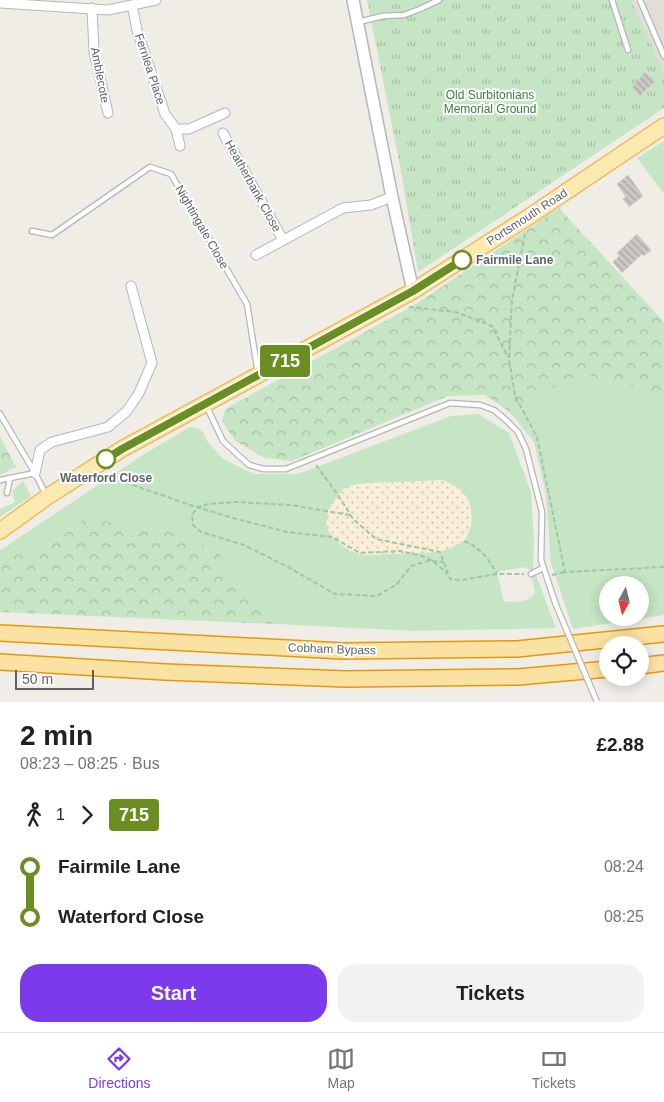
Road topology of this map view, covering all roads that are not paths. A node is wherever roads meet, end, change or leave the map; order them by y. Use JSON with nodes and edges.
{"nodes":[{"id":1,"x":156,"y":0,"type":"edge"},
{"id":2,"x":353,"y":0,"type":"edge"},
{"id":3,"x":439,"y":0,"type":"edge"},
{"id":4,"x":612,"y":0,"type":"edge"},
{"id":5,"x":640,"y":0,"type":"edge"},
{"id":6,"x":0,"y":3,"type":"edge"},
{"id":7,"x":132,"y":5,"type":"junction"},
{"id":8,"x":92,"y":8,"type":"junction"},
{"id":9,"x":357,"y":22,"type":"junction"},
{"id":10,"x":628,"y":50,"type":"dead end"},
{"id":11,"x":664,"y":56,"type":"edge"},
{"id":12,"x":108,"y":113,"type":"dead end"},
{"id":13,"x":225,"y":113,"type":"dead end"},
{"id":14,"x":664,"y":126,"type":"edge"},
{"id":15,"x":176,"y":129,"type":"junction"},
{"id":16,"x":224,"y":133,"type":"dead end"},
{"id":17,"x":180,"y":146,"type":"dead end"},
{"id":18,"x":392,"y":197,"type":"junction"},
{"id":19,"x":32,"y":231,"type":"dead end"},
{"id":20,"x":283,"y":240,"type":"junction"},
{"id":21,"x":256,"y":255,"type":"dead end"},
{"id":22,"x":131,"y":286,"type":"dead end"},
{"id":23,"x":413,"y":291,"type":"junction"},
{"id":24,"x":258,"y":375,"type":"junction"},
{"id":25,"x":206,"y":404,"type":"junction"},
{"id":26,"x":0,"y":414,"type":"edge"},
{"id":27,"x":35,"y":473,"type":"junction"},
{"id":28,"x":10,"y":478,"type":"junction"},
{"id":29,"x":0,"y":480,"type":"edge"},
{"id":30,"x":7,"y":493,"type":"dead end"},
{"id":31,"x":47,"y":497,"type":"junction"},
{"id":32,"x":0,"y":531,"type":"edge"},
{"id":33,"x":543,"y":568,"type":"junction"},
{"id":34,"x":531,"y":574,"type":"road end"},
{"id":35,"x":0,"y":633,"type":"edge"},
{"id":36,"x":664,"y":634,"type":"edge"},
{"id":37,"x":0,"y":662,"type":"edge"},
{"id":38,"x":664,"y":663,"type":"edge"},
{"id":39,"x":649,"y":665,"type":"edge"},
{"id":40,"x":599,"y":670,"type":"edge"},
{"id":41,"x":597,"y":702,"type":"edge"}],
"edges":[{"from":1,"to":7,"type":"street"},
{"from":2,"to":9,"type":"street"},
{"from":3,"to":9,"type":"lane"},
{"from":4,"to":10,"type":"lane"},
{"from":5,"to":11,"type":"lane"},
{"from":6,"to":8,"type":"street"},
{"from":7,"to":8,"type":"street"},
{"from":7,"to":15,"type":"street","name":"Fernlea Place"},
{"from":8,"to":12,"type":"street","name":"Amblecote"},
{"from":9,"to":18,"type":"street"},
{"from":13,"to":15,"type":"street"},
{"from":14,"to":23,"type":"main road","name":"Portsmouth Road"},
{"from":15,"to":17,"type":"street","name":"Fernlea Place"},
{"from":16,"to":20,"type":"street","name":"Heatherbank Close"},
{"from":18,"to":20,"type":"street"},
{"from":18,"to":23,"type":"street"},
{"from":19,"to":24,"type":"lane","name":"Nightingale Close"},
{"from":20,"to":21,"type":"street"},
{"from":22,"to":27,"type":"street"},
{"from":23,"to":24,"type":"main road","name":"Portsmouth Road"},
{"from":24,"to":25,"type":"main road","name":"Portsmouth Road"},
{"from":25,"to":31,"type":"main road","name":"Portsmouth Road"},
{"from":25,"to":33,"type":"lane"},
{"from":26,"to":27,"type":"lane"},
{"from":27,"to":28,"type":"lane"},
{"from":27,"to":31,"type":"lane"},
{"from":28,"to":29,"type":"lane"},
{"from":28,"to":30,"type":"lane"},
{"from":31,"to":32,"type":"main road","name":"Portsmouth Road"},
{"from":33,"to":34,"type":"lane"},
{"from":33,"to":41,"type":"lane","bridge":true},
{"from":35,"to":36,"type":"highway","name":"Cobham Bypass"},
{"from":37,"to":40,"type":"highway"},
{"from":38,"to":39,"type":"highway"}]}
